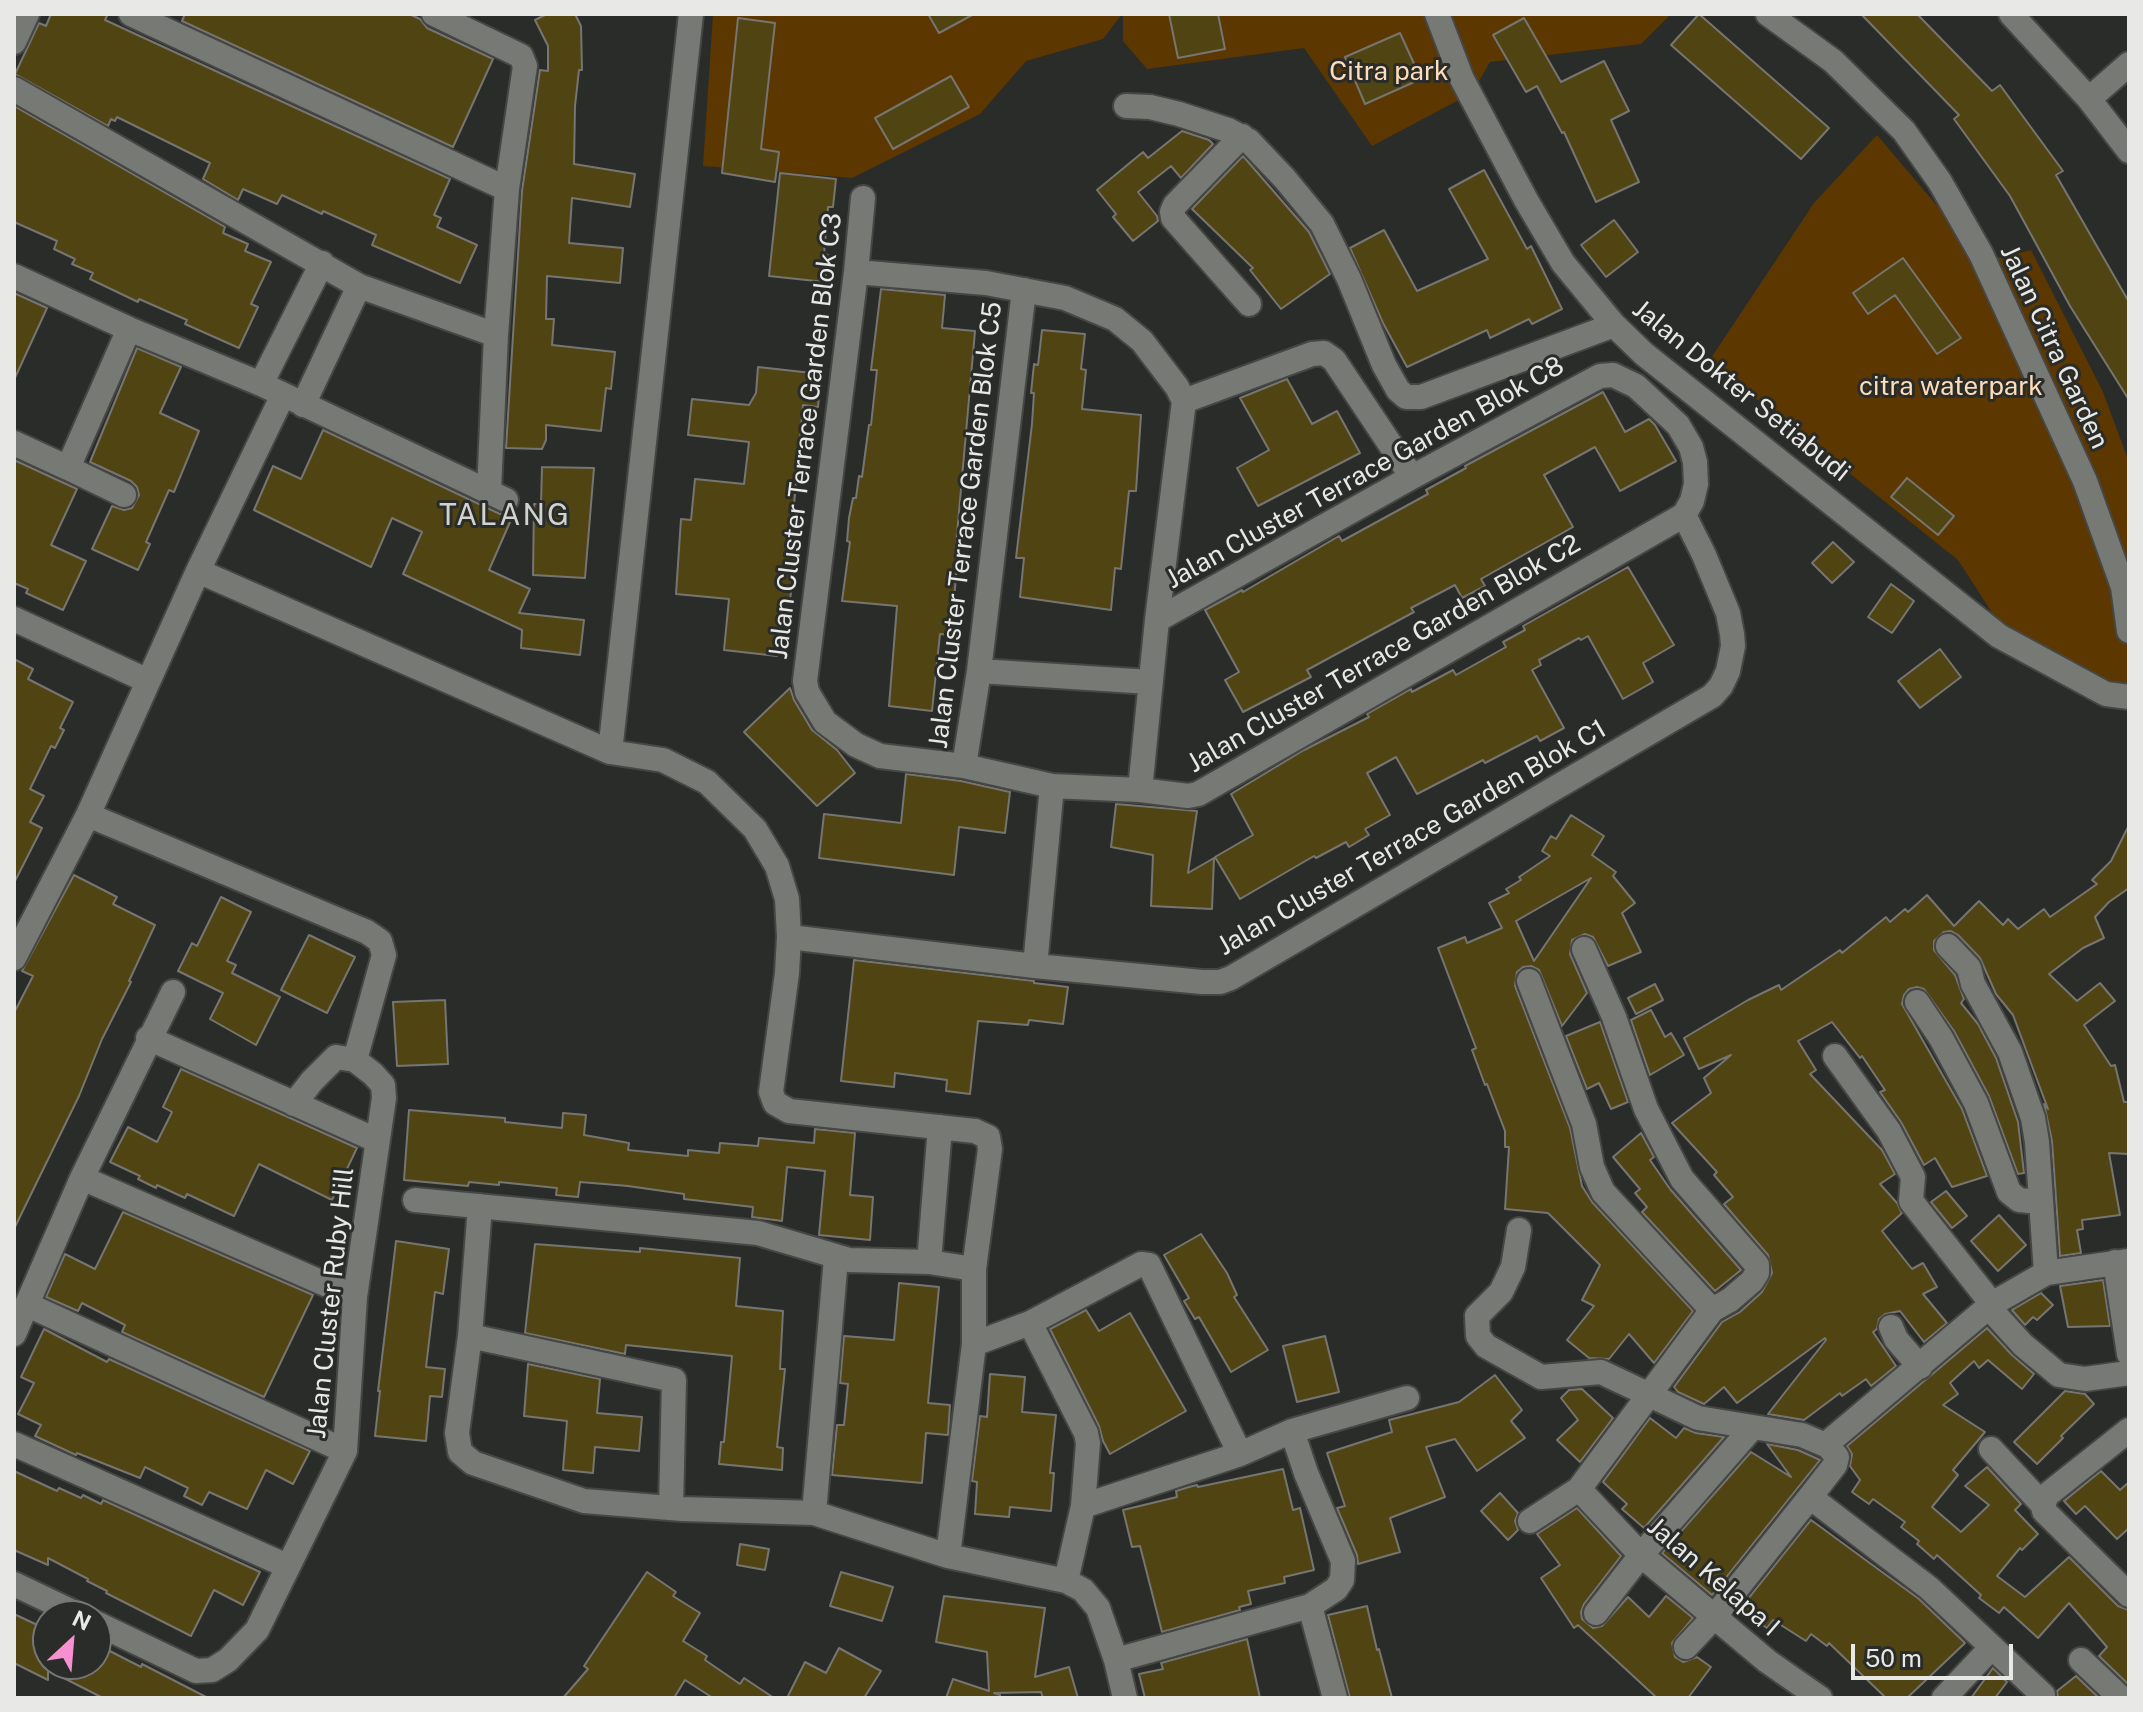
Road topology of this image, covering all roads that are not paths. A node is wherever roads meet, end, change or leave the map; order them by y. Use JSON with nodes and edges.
{"nodes":[{"id":1,"x":27,"y":14,"type":"edge"},
{"id":2,"x":131,"y":14,"type":"edge"},
{"id":3,"x":434,"y":14,"type":"edge"},
{"id":4,"x":691,"y":14,"type":"edge"},
{"id":5,"x":1437,"y":14,"type":"edge"},
{"id":6,"x":1768,"y":14,"type":"edge"},
{"id":7,"x":2011,"y":14,"type":"edge"},
{"id":8,"x":14,"y":42,"type":"edge"},
{"id":9,"x":2129,"y":64,"type":"edge"},
{"id":10,"x":14,"y":89,"type":"edge"},
{"id":11,"x":2089,"y":99,"type":"junction"},
{"id":12,"x":1126,"y":106,"type":"dead end"},
{"id":13,"x":1242,"y":136,"type":"junction"},
{"id":14,"x":2129,"y":151,"type":"edge"},
{"id":15,"x":507,"y":189,"type":"junction"},
{"id":16,"x":863,"y":198,"type":"dead end"},
{"id":17,"x":322,"y":263,"type":"junction"},
{"id":18,"x":856,"y":272,"type":"junction"},
{"id":19,"x":14,"y":276,"type":"edge"},
{"id":20,"x":359,"y":286,"type":"junction"},
{"id":21,"x":1024,"y":290,"type":"junction"},
{"id":22,"x":1249,"y":304,"type":"dead end"},
{"id":23,"x":1614,"y":325,"type":"junction"},
{"id":24,"x":129,"y":329,"type":"junction"},
{"id":25,"x":496,"y":335,"type":"junction"},
{"id":26,"x":282,"y":395,"type":"junction"},
{"id":27,"x":1184,"y":401,"type":"junction"},
{"id":28,"x":14,"y":443,"type":"edge"},
{"id":29,"x":68,"y":468,"type":"junction"},
{"id":30,"x":1412,"y":477,"type":"junction"},
{"id":31,"x":124,"y":495,"type":"dead end"},
{"id":32,"x":1684,"y":515,"type":"junction"},
{"id":33,"x":198,"y":571,"type":"junction"},
{"id":34,"x":2126,"y":591,"type":"edge"},
{"id":35,"x":14,"y":619,"type":"edge"},
{"id":36,"x":1157,"y":620,"type":"junction"},
{"id":37,"x":2129,"y":631,"type":"edge"},
{"id":38,"x":979,"y":671,"type":"junction"},
{"id":39,"x":148,"y":681,"type":"junction"},
{"id":40,"x":1150,"y":682,"type":"junction"},
{"id":41,"x":2129,"y":697,"type":"edge"},
{"id":42,"x":610,"y":752,"type":"junction"},
{"id":43,"x":964,"y":766,"type":"junction"},
{"id":44,"x":1052,"y":786,"type":"junction"},
{"id":45,"x":1140,"y":790,"type":"junction"},
{"id":46,"x":88,"y":815,"type":"junction"},
{"id":47,"x":789,"y":937,"type":"junction"},
{"id":48,"x":1948,"y":946,"type":"dead end"},
{"id":49,"x":1584,"y":949,"type":"dead end"},
{"id":50,"x":14,"y":958,"type":"edge"},
{"id":51,"x":1035,"y":966,"type":"junction"},
{"id":52,"x":1529,"y":981,"type":"dead end"},
{"id":53,"x":173,"y":992,"type":"dead end"},
{"id":54,"x":1917,"y":1002,"type":"dead end"},
{"id":55,"x":148,"y":1038,"type":"junction"},
{"id":56,"x":1835,"y":1056,"type":"dead end"},
{"id":57,"x":355,"y":1060,"type":"junction"},
{"id":58,"x":294,"y":1104,"type":"junction"},
{"id":59,"x":940,"y":1127,"type":"junction"},
{"id":60,"x":376,"y":1140,"type":"junction"},
{"id":61,"x":82,"y":1178,"type":"junction"},
{"id":62,"x":415,"y":1200,"type":"dead end"},
{"id":63,"x":2040,"y":1202,"type":"junction"},
{"id":64,"x":480,"y":1206,"type":"junction"},
{"id":65,"x":1519,"y":1230,"type":"dead end"},
{"id":66,"x":836,"y":1258,"type":"junction"},
{"id":67,"x":929,"y":1262,"type":"junction"},
{"id":68,"x":2122,"y":1262,"type":"edge"},
{"id":69,"x":974,"y":1269,"type":"junction"},
{"id":70,"x":2046,"y":1273,"type":"junction"},
{"id":71,"x":355,"y":1297,"type":"junction"},
{"id":72,"x":1992,"y":1304,"type":"junction"},
{"id":73,"x":28,"y":1305,"type":"junction"},
{"id":74,"x":1712,"y":1310,"type":"junction"},
{"id":75,"x":1030,"y":1323,"type":"junction"},
{"id":76,"x":1891,"y":1327,"type":"dead end"},
{"id":77,"x":14,"y":1334,"type":"edge"},
{"id":78,"x":470,"y":1336,"type":"junction"},
{"id":79,"x":974,"y":1344,"type":"junction"},
{"id":80,"x":2129,"y":1354,"type":"edge"},
{"id":81,"x":1920,"y":1367,"type":"junction"},
{"id":82,"x":2129,"y":1373,"type":"edge"},
{"id":83,"x":1651,"y":1395,"type":"junction"},
{"id":84,"x":1407,"y":1398,"type":"dead end"},
{"id":85,"x":1752,"y":1428,"type":"junction"},
{"id":86,"x":2129,"y":1430,"type":"edge"},
{"id":87,"x":1292,"y":1431,"type":"junction"},
{"id":88,"x":14,"y":1444,"type":"edge"},
{"id":89,"x":1828,"y":1446,"type":"junction"},
{"id":90,"x":1991,"y":1449,"type":"dead end"},
{"id":91,"x":345,"y":1451,"type":"junction"},
{"id":92,"x":1240,"y":1454,"type":"junction"},
{"id":93,"x":1579,"y":1489,"type":"junction"},
{"id":94,"x":1810,"y":1497,"type":"junction"},
{"id":95,"x":2043,"y":1505,"type":"junction"},
{"id":96,"x":1083,"y":1506,"type":"junction"},
{"id":97,"x":671,"y":1508,"type":"junction"},
{"id":98,"x":814,"y":1513,"type":"junction"},
{"id":99,"x":1530,"y":1521,"type":"dead end"},
{"id":100,"x":1641,"y":1555,"type":"junction"},
{"id":101,"x":948,"y":1556,"type":"junction"},
{"id":102,"x":287,"y":1566,"type":"junction"},
{"id":103,"x":1066,"y":1581,"type":"junction"},
{"id":104,"x":14,"y":1584,"type":"edge"},
{"id":105,"x":2129,"y":1595,"type":"edge"},
{"id":106,"x":48,"y":1600,"type":"edge"},
{"id":107,"x":1310,"y":1606,"type":"junction"},
{"id":108,"x":1596,"y":1613,"type":"dead end"},
{"id":109,"x":1714,"y":1617,"type":"junction"},
{"id":110,"x":112,"y":1631,"type":"edge"},
{"id":111,"x":1686,"y":1647,"type":"dead end"},
{"id":112,"x":1991,"y":1648,"type":"junction"},
{"id":113,"x":1116,"y":1660,"type":"junction"},
{"id":114,"x":2081,"y":1660,"type":"dead end"},
{"id":115,"x":2043,"y":1695,"type":"dead end"},
{"id":116,"x":1125,"y":1698,"type":"edge"},
{"id":117,"x":1335,"y":1698,"type":"edge"},
{"id":118,"x":1820,"y":1698,"type":"edge"},
{"id":119,"x":1944,"y":1698,"type":"edge"},
{"id":120,"x":2121,"y":1698,"type":"edge"}],
"edges":[{"from":1,"to":8,"type":"street"},
{"from":2,"to":15,"type":"street"},
{"from":3,"to":15,"type":"street"},
{"from":4,"to":42,"type":"street"},
{"from":5,"to":23,"type":"street","name":"Jalan Dokter Setiabudi"},
{"from":6,"to":34,"type":"street","name":"Jalan Citra Garden"},
{"from":7,"to":11,"type":"street"},
{"from":9,"to":11,"type":"street"},
{"from":10,"to":17,"type":"street"},
{"from":11,"to":14,"type":"street"},
{"from":12,"to":13,"type":"street"},
{"from":13,"to":22,"type":"street"},
{"from":13,"to":23,"type":"street"},
{"from":15,"to":25,"type":"street"},
{"from":16,"to":18,"type":"street","name":"Jalan Cluster Terrace Garden Blok C3"},
{"from":17,"to":20,"type":"street"},
{"from":17,"to":26,"type":"street"},
{"from":18,"to":21,"type":"street"},
{"from":18,"to":43,"type":"street","name":"Jalan Cluster Terrace Garden Blok C3"},
{"from":19,"to":24,"type":"street"},
{"from":20,"to":25,"type":"street"},
{"from":20,"to":26,"type":"street"},
{"from":21,"to":27,"type":"street"},
{"from":21,"to":38,"type":"street","name":"Jalan Cluster Terrace Garden Blok C5"},
{"from":23,"to":41,"type":"street","name":"Jalan Dokter Setiabudi"},
{"from":24,"to":26,"type":"street"},
{"from":24,"to":29,"type":"street"},
{"from":25,"to":26,"type":"street"},
{"from":26,"to":33,"type":"street"},
{"from":27,"to":30,"type":"street"},
{"from":27,"to":36,"type":"street"},
{"from":28,"to":29,"type":"street"},
{"from":29,"to":31,"type":"street"},
{"from":30,"to":32,"type":"street","name":"Jalan Cluster Terrace Garden Blok C8"},
{"from":30,"to":36,"type":"street","name":"Jalan Cluster Terrace Garden Blok C8"},
{"from":32,"to":45,"type":"street","name":"Jalan Cluster Terrace Garden Blok C2"},
{"from":32,"to":51,"type":"street","name":"Jalan Cluster Terrace Garden Blok C1"},
{"from":33,"to":39,"type":"street"},
{"from":33,"to":42,"type":"street"},
{"from":34,"to":37,"type":"street","name":"Jalan Citra Garden"},
{"from":35,"to":39,"type":"street"},
{"from":36,"to":40,"type":"street"},
{"from":38,"to":40,"type":"street"},
{"from":38,"to":43,"type":"street","name":"Jalan Cluster Terrace Garden Blok C5"},
{"from":39,"to":46,"type":"street"},
{"from":40,"to":45,"type":"street"},
{"from":42,"to":47,"type":"street"},
{"from":43,"to":44,"type":"street","name":"Jalan Cluster Terrace Garden Blok C3"},
{"from":44,"to":45,"type":"street","name":"Jalan Cluster Terrace Garden Blok C2"},
{"from":44,"to":51,"type":"street"},
{"from":46,"to":50,"type":"street"},
{"from":46,"to":57,"type":"street"},
{"from":47,"to":51,"type":"street","name":"Jalan Cluster Terrace Garden Blok C1"},
{"from":47,"to":59,"type":"street"},
{"from":48,"to":63,"type":"street"},
{"from":49,"to":74,"type":"street"},
{"from":52,"to":74,"type":"street"},
{"from":53,"to":55,"type":"street"},
{"from":54,"to":63,"type":"street"},
{"from":55,"to":58,"type":"street"},
{"from":55,"to":61,"type":"street"},
{"from":56,"to":72,"type":"street"},
{"from":57,"to":58,"type":"street"},
{"from":57,"to":60,"type":"street","name":"Jalan Cluster Ruby Hill"},
{"from":58,"to":60,"type":"street"},
{"from":59,"to":67,"type":"street"},
{"from":59,"to":69,"type":"street"},
{"from":60,"to":71,"type":"street","name":"Jalan Cluster Ruby Hill"},
{"from":61,"to":71,"type":"street"},
{"from":61,"to":73,"type":"street"},
{"from":62,"to":64,"type":"street"},
{"from":63,"to":70,"type":"street"},
{"from":64,"to":66,"type":"street"},
{"from":64,"to":78,"type":"street"},
{"from":65,"to":83,"type":"street"},
{"from":66,"to":67,"type":"street"},
{"from":66,"to":98,"type":"street"},
{"from":67,"to":69,"type":"street"},
{"from":68,"to":70,"type":"street"},
{"from":68,"to":80,"type":"street"},
{"from":69,"to":79,"type":"street"},
{"from":70,"to":72,"type":"street"},
{"from":71,"to":91,"type":"street","name":"Jalan Cluster Ruby Hill"},
{"from":72,"to":81,"type":"street"},
{"from":72,"to":82,"type":"street"},
{"from":73,"to":77,"type":"street"},
{"from":73,"to":91,"type":"street"},
{"from":74,"to":83,"type":"street"},
{"from":75,"to":79,"type":"street"},
{"from":75,"to":92,"type":"street"},
{"from":75,"to":96,"type":"street"},
{"from":76,"to":81,"type":"street"},
{"from":78,"to":97,"type":"street"},
{"from":78,"to":97,"type":"street"},
{"from":79,"to":101,"type":"street"},
{"from":81,"to":89,"type":"street"},
{"from":83,"to":85,"type":"street"},
{"from":83,"to":93,"type":"street"},
{"from":84,"to":87,"type":"street"},
{"from":85,"to":89,"type":"street"},
{"from":85,"to":100,"type":"street"},
{"from":86,"to":95,"type":"street"},
{"from":87,"to":92,"type":"street"},
{"from":87,"to":107,"type":"street"},
{"from":88,"to":102,"type":"street"},
{"from":89,"to":94,"type":"street"},
{"from":90,"to":95,"type":"street"},
{"from":91,"to":102,"type":"street","name":"Jalan Cluster Ruby Hill"},
{"from":92,"to":96,"type":"street"},
{"from":93,"to":99,"type":"street"},
{"from":93,"to":100,"type":"street","name":"Jalan Kelapa I"},
{"from":94,"to":109,"type":"street"},
{"from":94,"to":112,"type":"street"},
{"from":95,"to":105,"type":"street"},
{"from":96,"to":103,"type":"street"},
{"from":97,"to":98,"type":"street"},
{"from":98,"to":101,"type":"street"},
{"from":100,"to":108,"type":"street"},
{"from":100,"to":109,"type":"street","name":"Jalan Kelapa I"},
{"from":101,"to":103,"type":"street"},
{"from":102,"to":110,"type":"street","name":"Jalan Cluster Ruby Hill"},
{"from":103,"to":113,"type":"street"},
{"from":104,"to":106,"type":"street"},
{"from":107,"to":113,"type":"street"},
{"from":107,"to":117,"type":"street"},
{"from":109,"to":111,"type":"street"},
{"from":109,"to":118,"type":"street","name":"Jalan Kelapa I"},
{"from":112,"to":115,"type":"street"},
{"from":112,"to":119,"type":"street"},
{"from":113,"to":116,"type":"street"},
{"from":114,"to":120,"type":"street"}]}
